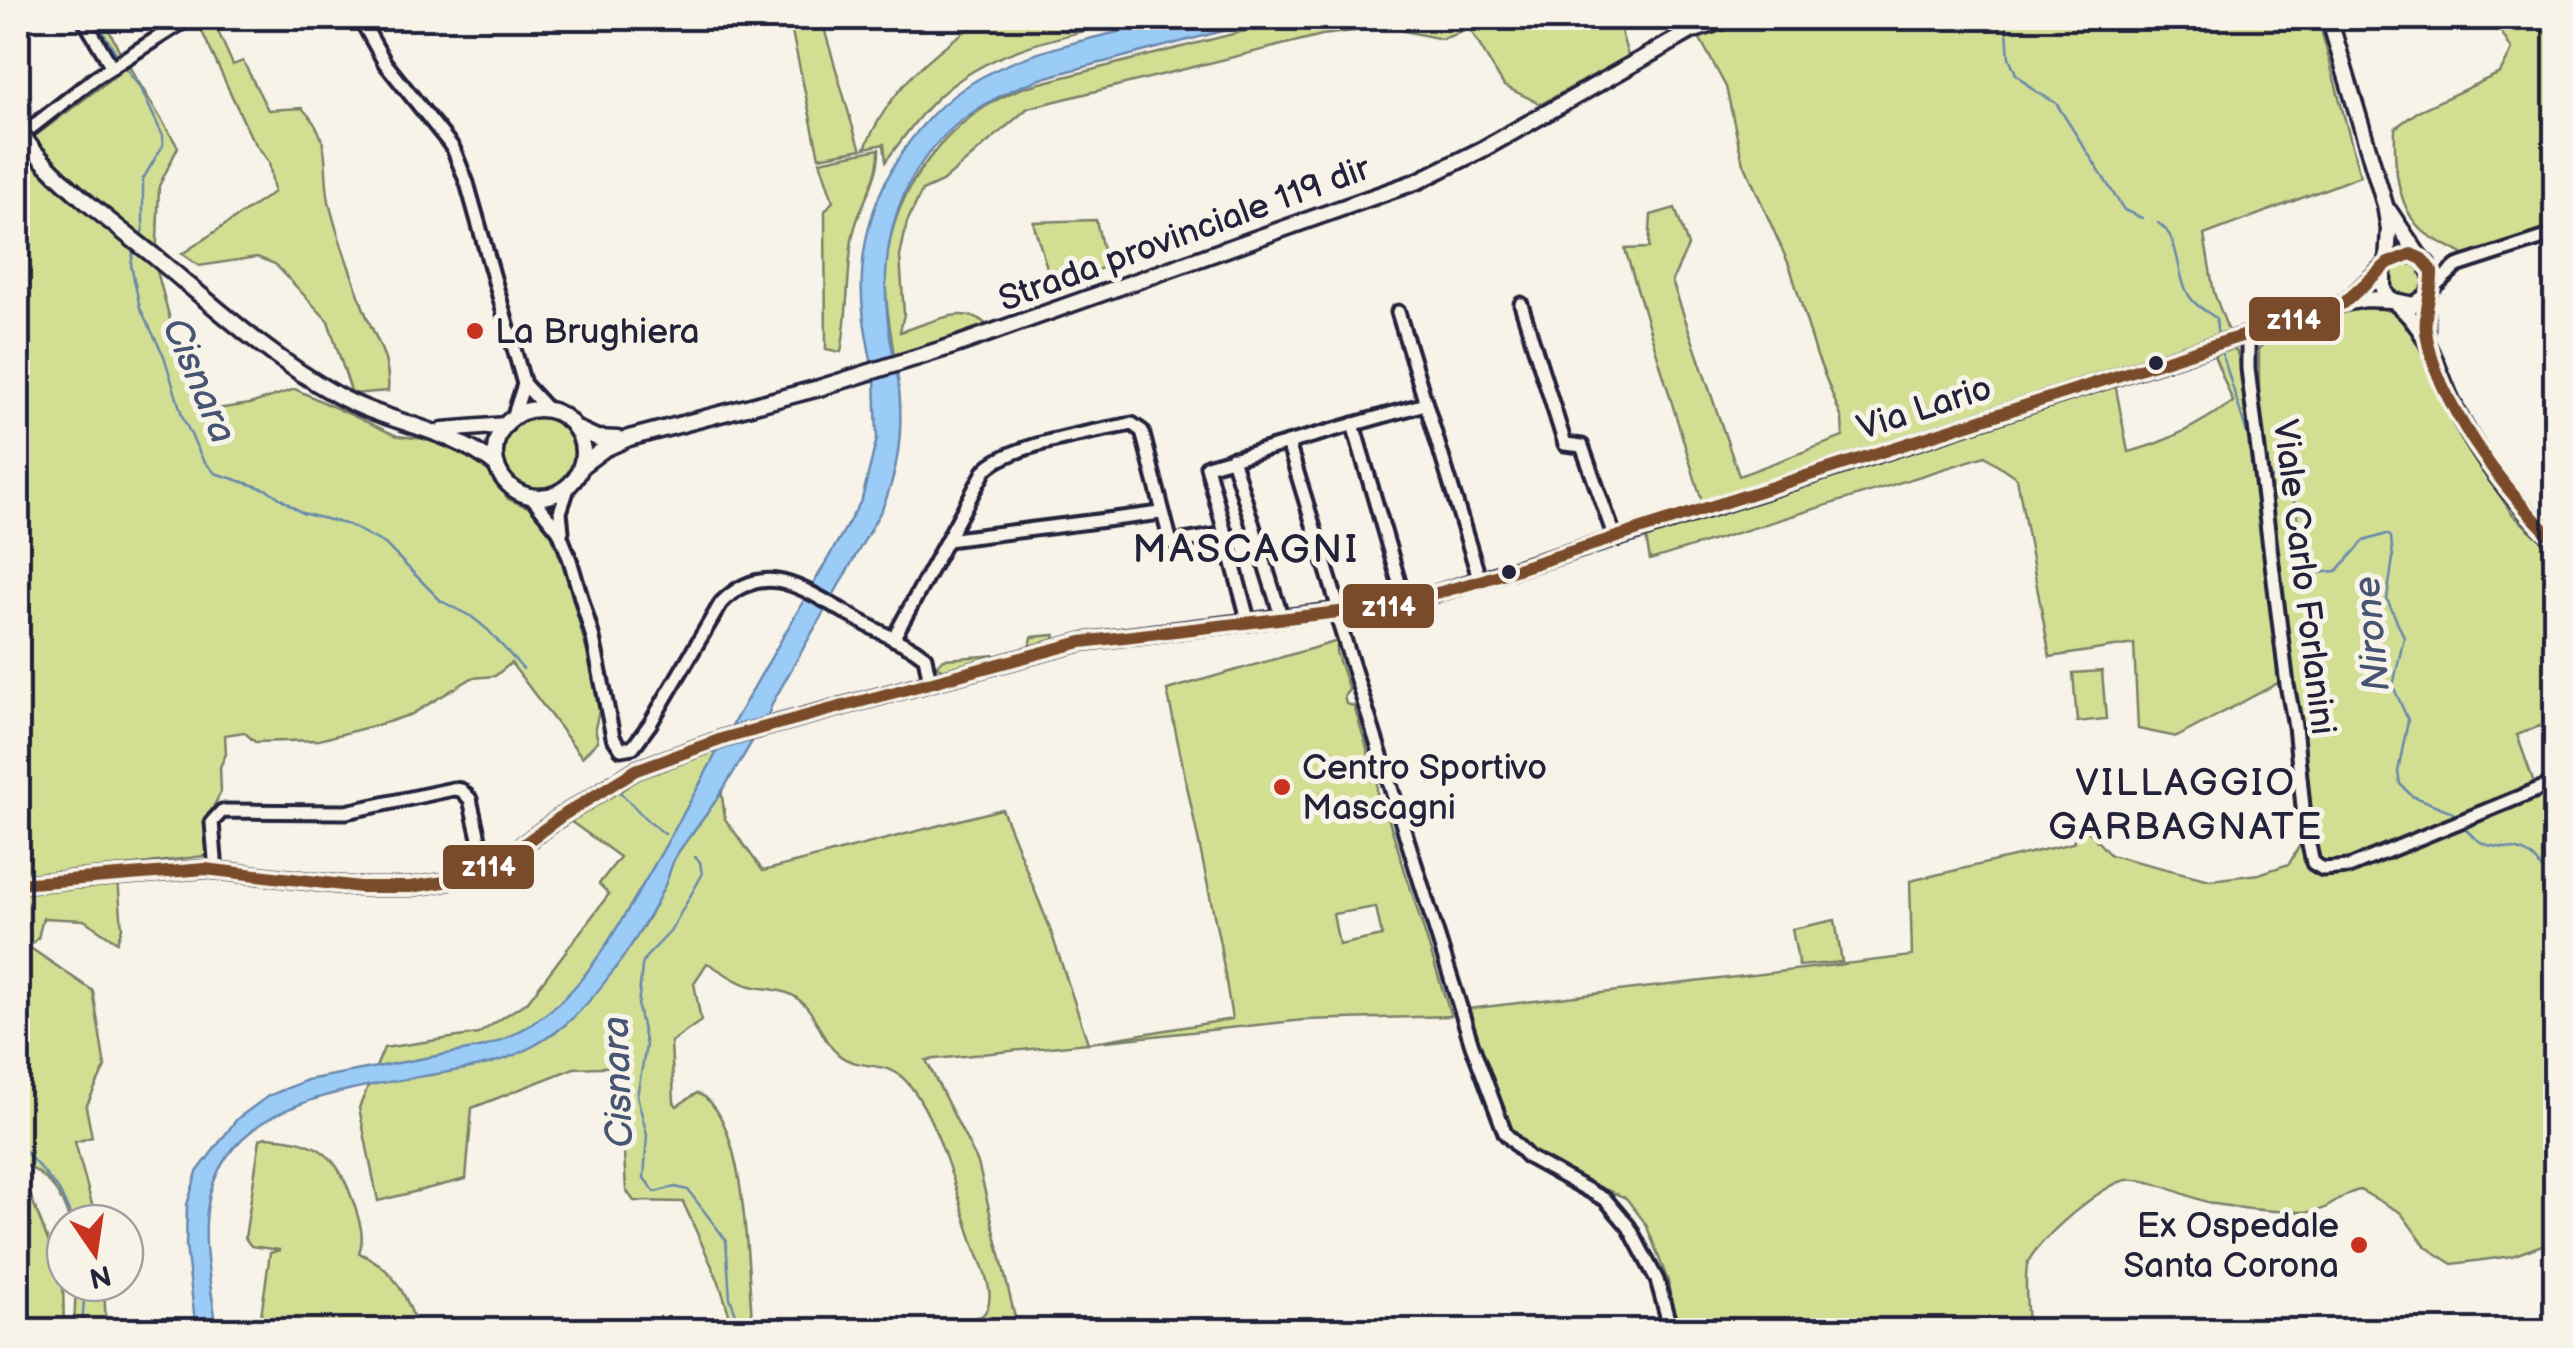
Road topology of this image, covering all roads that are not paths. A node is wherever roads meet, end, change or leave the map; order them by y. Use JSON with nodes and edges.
{"nodes":[{"id":1,"x":83,"y":18,"type":"edge"},
{"id":2,"x":189,"y":18,"type":"edge"},
{"id":3,"x":360,"y":18,"type":"edge"},
{"id":4,"x":1732,"y":18,"type":"edge"},
{"id":5,"x":2329,"y":18,"type":"edge"},
{"id":6,"x":112,"y":66,"type":"junction"},
{"id":7,"x":18,"y":134,"type":"edge"},
{"id":8,"x":2386,"y":205,"type":"junction"},
{"id":9,"x":2556,"y":234,"type":"edge"},
{"id":10,"x":2423,"y":260,"type":"junction"},
{"id":11,"x":2385,"y":266,"type":"junction"},
{"id":12,"x":2457,"y":266,"type":"junction"},
{"id":13,"x":2430,"y":292,"type":"junction"},
{"id":14,"x":2394,"y":302,"type":"junction"},
{"id":15,"x":2344,"y":303,"type":"junction"},
{"id":16,"x":1522,"y":304,"type":"dead end"},
{"id":17,"x":1398,"y":312,"type":"dead end"},
{"id":18,"x":2248,"y":336,"type":"junction"},
{"id":19,"x":2426,"y":336,"type":"junction"},
{"id":20,"x":524,"y":384,"type":"junction"},
{"id":21,"x":1425,"y":404,"type":"junction"},
{"id":22,"x":548,"y":410,"type":"junction"},
{"id":23,"x":509,"y":421,"type":"junction"},
{"id":24,"x":1354,"y":424,"type":"junction"},
{"id":25,"x":575,"y":428,"type":"junction"},
{"id":26,"x":432,"y":430,"type":"junction"},
{"id":27,"x":629,"y":438,"type":"junction"},
{"id":28,"x":1288,"y":443,"type":"junction"},
{"id":29,"x":1232,"y":458,"type":"junction"},
{"id":30,"x":497,"y":466,"type":"junction"},
{"id":31,"x":581,"y":466,"type":"junction"},
{"id":32,"x":569,"y":485,"type":"junction"},
{"id":33,"x":530,"y":496,"type":"junction"},
{"id":34,"x":1161,"y":513,"type":"junction"},
{"id":35,"x":1227,"y":534,"type":"junction"},
{"id":36,"x":1616,"y":538,"type":"junction"},
{"id":37,"x":564,"y":540,"type":"junction"},
{"id":38,"x":947,"y":540,"type":"junction"},
{"id":39,"x":2556,"y":541,"type":"edge"},
{"id":40,"x":1480,"y":581,"type":"junction"},
{"id":41,"x":1405,"y":602,"type":"junction"},
{"id":42,"x":1338,"y":613,"type":"junction"},
{"id":43,"x":1282,"y":619,"type":"junction"},
{"id":44,"x":1250,"y":622,"type":"junction"},
{"id":45,"x":893,"y":639,"type":"junction"},
{"id":46,"x":930,"y":682,"type":"junction"},
{"id":47,"x":2556,"y":782,"type":"edge"},
{"id":48,"x":215,"y":859,"type":"dead end"},
{"id":49,"x":486,"y":869,"type":"junction"},
{"id":50,"x":18,"y":884,"type":"edge"},
{"id":51,"x":1671,"y":1330,"type":"edge"}],
"edges":[{"from":1,"to":6,"type":"street"},
{"from":2,"to":6,"type":"street"},
{"from":3,"to":20,"type":"street"},
{"from":4,"to":27,"type":"street","name":"Strada provinciale 119 dir"},
{"from":5,"to":8,"type":"street"},
{"from":6,"to":7,"type":"street"},
{"from":7,"to":26,"type":"street","bridge":true},
{"from":8,"to":10,"type":"street"},
{"from":8,"to":11,"type":"street"},
{"from":9,"to":12,"type":"street"},
{"from":10,"to":11,"type":"street"},
{"from":10,"to":12,"type":"street"},
{"from":10,"to":13,"type":"street"},
{"from":11,"to":14,"type":"street"},
{"from":11,"to":15,"type":"street","name":"Via Lario"},
{"from":12,"to":13,"type":"street"},
{"from":13,"to":14,"type":"street"},
{"from":13,"to":19,"type":"street"},
{"from":14,"to":15,"type":"street","name":"Via Lario"},
{"from":14,"to":19,"type":"street"},
{"from":15,"to":18,"type":"street","name":"Via Lario"},
{"from":16,"to":36,"type":"street"},
{"from":17,"to":21,"type":"street"},
{"from":18,"to":36,"type":"street","name":"Via Lario"},
{"from":18,"to":47,"type":"street","name":"Viale Carlo Forlanini"},
{"from":19,"to":39,"type":"street"},
{"from":20,"to":22,"type":"street"},
{"from":20,"to":23,"type":"street"},
{"from":21,"to":24,"type":"street"},
{"from":21,"to":40,"type":"street"},
{"from":22,"to":23,"type":"street"},
{"from":22,"to":25,"type":"street"},
{"from":23,"to":26,"type":"street"},
{"from":23,"to":30,"type":"street"},
{"from":24,"to":28,"type":"street"},
{"from":24,"to":41,"type":"street"},
{"from":25,"to":27,"type":"street","name":"Strada provinciale 119 dir"},
{"from":25,"to":31,"type":"street"},
{"from":26,"to":30,"type":"street"},
{"from":27,"to":31,"type":"street","name":"Strada provinciale 119 dir"},
{"from":28,"to":29,"type":"street"},
{"from":28,"to":42,"type":"street"},
{"from":29,"to":35,"type":"street"},
{"from":29,"to":43,"type":"street"},
{"from":30,"to":33,"type":"street"},
{"from":31,"to":32,"type":"street"},
{"from":32,"to":33,"type":"street"},
{"from":32,"to":37,"type":"street"},
{"from":33,"to":37,"type":"street"},
{"from":34,"to":35,"type":"street"},
{"from":34,"to":38,"type":"street"},
{"from":34,"to":38,"type":"street"},
{"from":35,"to":44,"type":"street"},
{"from":36,"to":40,"type":"street","name":"Via Lario"},
{"from":37,"to":45,"type":"street"},
{"from":38,"to":45,"type":"street"},
{"from":40,"to":41,"type":"street","name":"Via Lario"},
{"from":41,"to":42,"type":"street","name":"Via Lario"},
{"from":42,"to":43,"type":"street","name":"Via Lario"},
{"from":42,"to":51,"type":"street"},
{"from":43,"to":44,"type":"street","name":"Via Lario"},
{"from":44,"to":46,"type":"street","name":"Via Lario"},
{"from":45,"to":46,"type":"street"},
{"from":46,"to":49,"type":"street","name":"Via Lario"},
{"from":48,"to":49,"type":"street"},
{"from":49,"to":50,"type":"street","name":"Via Lario"}]}
